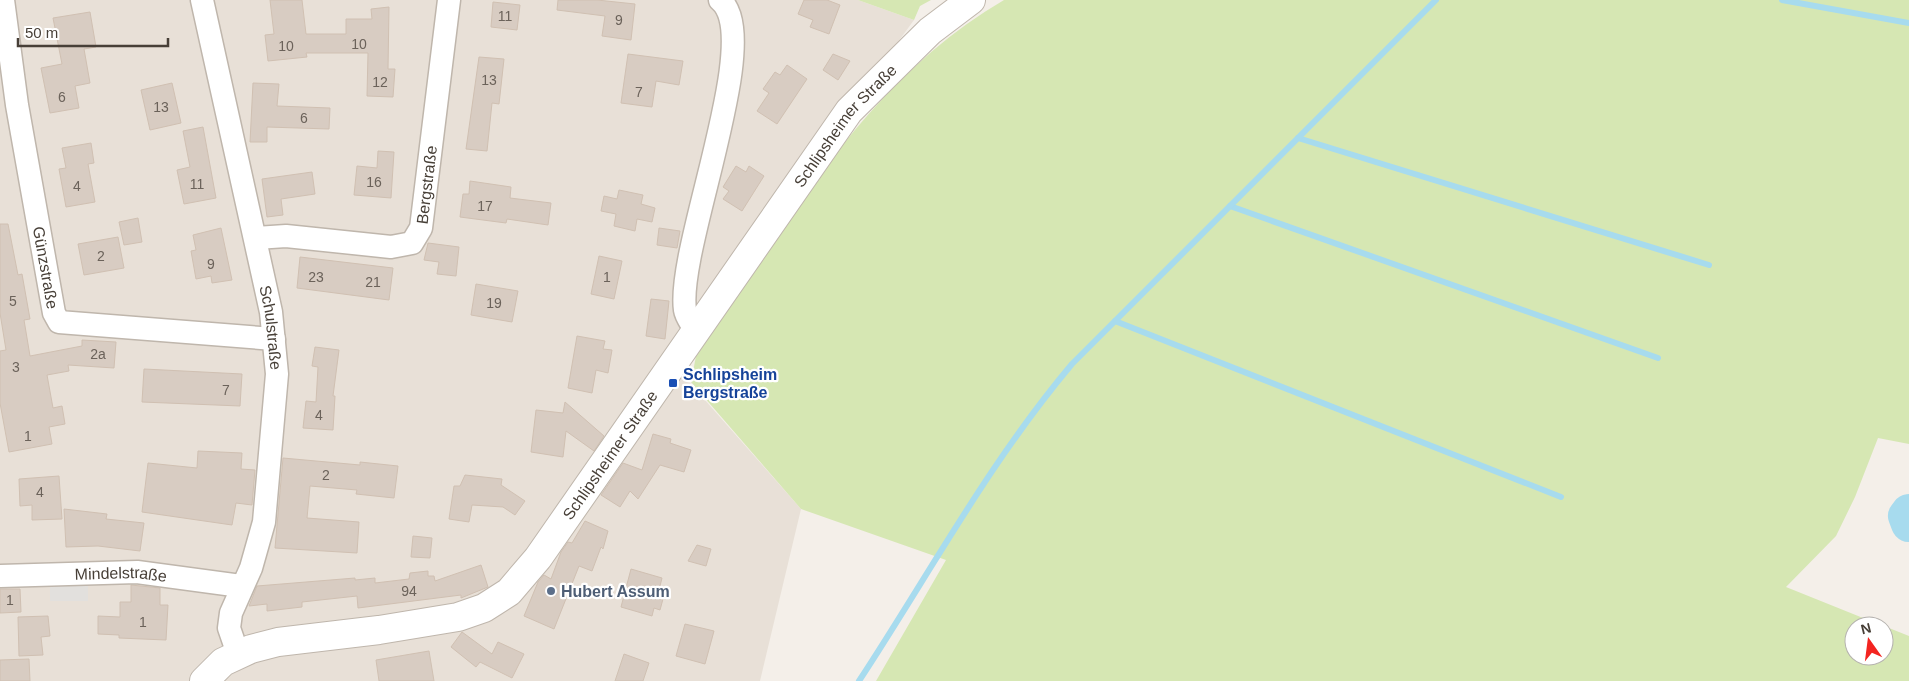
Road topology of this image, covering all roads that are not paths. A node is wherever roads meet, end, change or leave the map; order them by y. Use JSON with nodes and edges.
{"nodes":[{"id":1,"x":3,"y":0,"type":"edge"},
{"id":2,"x":202,"y":0,"type":"edge"},
{"id":3,"x":449,"y":0,"type":"edge"},
{"id":4,"x":720,"y":0,"type":"edge"},
{"id":5,"x":971,"y":0,"type":"edge"},
{"id":6,"x":256,"y":238,"type":"junction"},
{"id":7,"x":695,"y":330,"type":"junction"},
{"id":8,"x":274,"y":339,"type":"junction"},
{"id":9,"x":0,"y":576,"type":"edge"},
{"id":10,"x":241,"y":586,"type":"junction"},
{"id":11,"x":238,"y":654,"type":"junction"},
{"id":12,"x":204,"y":681,"type":"edge"}],
"edges":[{"from":1,"to":8,"type":"street","name":"Günzstraße"},
{"from":2,"to":6,"type":"street","name":"Schulstraße"},
{"from":3,"to":6,"type":"street","name":"Bergstraße"},
{"from":4,"to":7,"type":"street"},
{"from":5,"to":7,"type":"street","name":"Schlipsheimer Straße"},
{"from":6,"to":8,"type":"street","name":"Schulstraße"},
{"from":7,"to":11,"type":"street","name":"Schlipsheimer Straße"},
{"from":8,"to":10,"type":"street","name":"Schulstraße"},
{"from":9,"to":10,"type":"street","name":"Mindelstraße"},
{"from":10,"to":11,"type":"street","name":"Schulstraße"},
{"from":11,"to":12,"type":"street","name":"Schlipsheimer Straße"}]}
